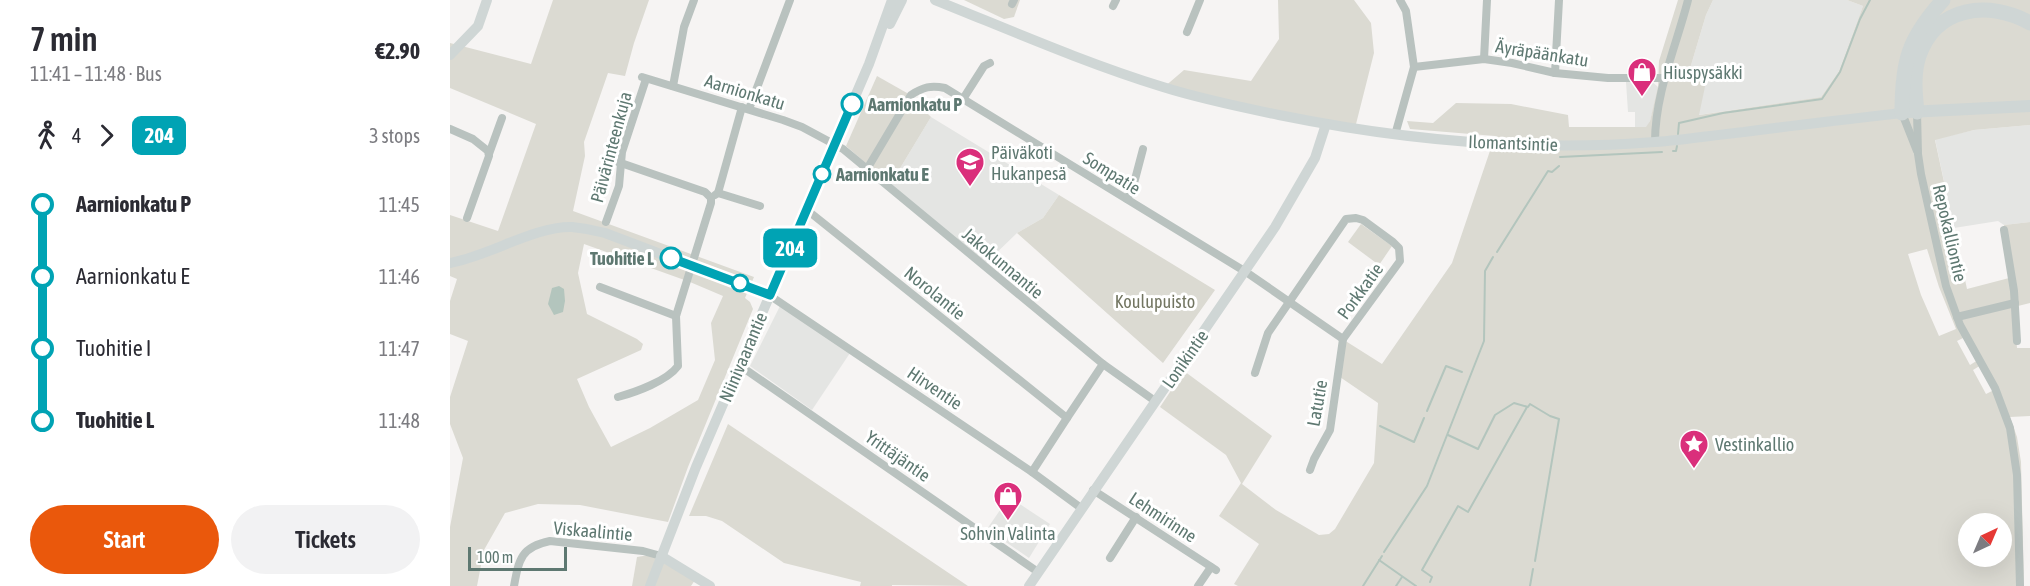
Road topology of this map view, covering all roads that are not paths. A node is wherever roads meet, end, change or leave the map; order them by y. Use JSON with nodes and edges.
{"nodes":[{"id":1,"x":488,"y":0,"type":"edge"},
{"id":2,"x":694,"y":0,"type":"edge"},
{"id":3,"x":790,"y":0,"type":"edge"},
{"id":4,"x":892,"y":0,"type":"edge"},
{"id":5,"x":902,"y":0,"type":"edge"},
{"id":6,"x":935,"y":0,"type":"edge"},
{"id":7,"x":955,"y":0,"type":"edge"},
{"id":8,"x":1200,"y":0,"type":"edge"},
{"id":9,"x":1400,"y":0,"type":"edge"},
{"id":10,"x":1487,"y":0,"type":"edge"},
{"id":11,"x":1559,"y":0,"type":"edge"},
{"id":12,"x":1688,"y":0,"type":"edge"},
{"id":13,"x":1944,"y":0,"type":"edge"},
{"id":14,"x":2030,"y":23,"type":"edge"},
{"id":15,"x":1010,"y":30,"type":"junction"},
{"id":16,"x":1187,"y":32,"type":"dead end"},
{"id":17,"x":450,"y":55,"type":"edge"},
{"id":18,"x":1484,"y":59,"type":"junction"},
{"id":19,"x":990,"y":63,"type":"dead end"},
{"id":20,"x":869,"y":64,"type":"junction"},
{"id":21,"x":1414,"y":67,"type":"junction"},
{"id":22,"x":1555,"y":73,"type":"junction"},
{"id":23,"x":644,"y":78,"type":"joint"},
{"id":24,"x":1665,"y":78,"type":"junction"},
{"id":25,"x":673,"y":86,"type":"junction"},
{"id":26,"x":963,"y":99,"type":"junction"},
{"id":27,"x":2030,"y":106,"type":"edge"},
{"id":28,"x":746,"y":108,"type":"junction"},
{"id":29,"x":1910,"y":112,"type":"junction"},
{"id":30,"x":502,"y":118,"type":"dead end"},
{"id":31,"x":1326,"y":124,"type":"junction"},
{"id":32,"x":450,"y":129,"type":"edge"},
{"id":33,"x":1395,"y":135,"type":"junction"},
{"id":34,"x":1654,"y":142,"type":"junction"},
{"id":35,"x":835,"y":144,"type":"junction"},
{"id":36,"x":1143,"y":149,"type":"dead end"},
{"id":37,"x":1918,"y":154,"type":"junction"},
{"id":38,"x":489,"y":156,"type":"junction"},
{"id":39,"x":619,"y":162,"type":"junction"},
{"id":40,"x":867,"y":169,"type":"junction"},
{"id":41,"x":715,"y":195,"type":"junction"},
{"id":42,"x":1127,"y":199,"type":"junction"},
{"id":43,"x":760,"y":206,"type":"dead end"},
{"id":44,"x":807,"y":210,"type":"junction"},
{"id":45,"x":467,"y":218,"type":"dead end"},
{"id":46,"x":606,"y":222,"type":"dead end"},
{"id":47,"x":2004,"y":230,"type":"dead end"},
{"id":48,"x":450,"y":263,"type":"edge"},
{"id":49,"x":693,"y":266,"type":"junction"},
{"id":50,"x":1246,"y":272,"type":"junction"},
{"id":51,"x":600,"y":287,"type":"dead end"},
{"id":52,"x":770,"y":295,"type":"junction"},
{"id":53,"x":1289,"y":301,"type":"junction"},
{"id":54,"x":2015,"y":303,"type":"junction"},
{"id":55,"x":676,"y":315,"type":"junction"},
{"id":56,"x":1957,"y":317,"type":"junction"},
{"id":57,"x":1343,"y":339,"type":"junction"},
{"id":58,"x":2017,"y":341,"type":"dead end"},
{"id":59,"x":1103,"y":364,"type":"junction"},
{"id":60,"x":739,"y":365,"type":"junction"},
{"id":61,"x":1255,"y":373,"type":"dead end"},
{"id":62,"x":618,"y":397,"type":"dead end"},
{"id":63,"x":1155,"y":401,"type":"junction"},
{"id":64,"x":1067,"y":418,"type":"junction"},
{"id":65,"x":1310,"y":470,"type":"dead end"},
{"id":66,"x":1032,"y":472,"type":"junction"},
{"id":67,"x":1094,"y":490,"type":"junction"},
{"id":68,"x":1081,"y":508,"type":"junction"},
{"id":69,"x":1136,"y":518,"type":"junction"},
{"id":70,"x":661,"y":556,"type":"junction"},
{"id":71,"x":1110,"y":558,"type":"dead end"},
{"id":72,"x":1038,"y":572,"type":"junction"},
{"id":73,"x":514,"y":586,"type":"edge"},
{"id":74,"x":650,"y":586,"type":"edge"},
{"id":75,"x":710,"y":586,"type":"edge"},
{"id":76,"x":1029,"y":586,"type":"edge"},
{"id":77,"x":1198,"y":586,"type":"edge"},
{"id":78,"x":2020,"y":586,"type":"edge"}],
"edges":[{"from":1,"to":17,"type":"main road"},
{"from":2,"to":25,"type":"street"},
{"from":3,"to":28,"type":"street"},
{"from":4,"to":20,"type":"main road","name":"Niinivaarantie"},
{"from":5,"to":20,"type":"main road","name":"Niinivaarantie"},
{"from":6,"to":15,"type":"main road","name":"Ilomantsintie"},
{"from":7,"to":15,"type":"main road","name":"Ilomantsintie"},
{"from":8,"to":16,"type":"street"},
{"from":9,"to":21,"type":"street"},
{"from":10,"to":18,"type":"street"},
{"from":11,"to":22,"type":"street"},
{"from":12,"to":24,"type":"street"},
{"from":13,"to":29,"type":"highway"},
{"from":14,"to":29,"type":"highway"},
{"from":15,"to":31,"type":"main road","name":"Ilomantsintie"},
{"from":18,"to":21,"type":"street","name":"Äyräpäänkatu"},
{"from":18,"to":22,"type":"street","name":"Äyräpäänkatu"},
{"from":19,"to":26,"type":"street"},
{"from":20,"to":35,"type":"main road","name":"Niinivaarantie"},
{"from":21,"to":33,"type":"street"},
{"from":22,"to":24,"type":"street","name":"Äyräpäänkatu"},
{"from":23,"to":25,"type":"street","name":"Aarnionkatu"},
{"from":23,"to":39,"type":"street","name":"Päivärinteenkuja"},
{"from":24,"to":34,"type":"street"},
{"from":25,"to":28,"type":"street","name":"Aarnionkatu"},
{"from":26,"to":40,"type":"street","name":"Sompatie"},
{"from":26,"to":42,"type":"street","name":"Sompatie"},
{"from":27,"to":29,"type":"main road","name":"Ilomantsintie"},
{"from":28,"to":35,"type":"street","name":"Aarnionkatu"},
{"from":28,"to":41,"type":"street"},
{"from":29,"to":34,"type":"main road","name":"Ilomantsintie"},
{"from":29,"to":37,"type":"street","name":"Repokalliontie"},
{"from":29,"to":37,"type":"street","name":"Repokalliontie"},
{"from":30,"to":38,"type":"street"},
{"from":31,"to":33,"type":"main road","name":"Ilomantsintie"},
{"from":31,"to":50,"type":"main road","name":"Lonikintie"},
{"from":32,"to":38,"type":"street"},
{"from":33,"to":34,"type":"main road","name":"Ilomantsintie"},
{"from":35,"to":40,"type":"street","name":"Jakokunnantie"},
{"from":35,"to":44,"type":"main road","name":"Niinivaarantie"},
{"from":36,"to":42,"type":"street"},
{"from":37,"to":56,"type":"street","name":"Repokalliontie"},
{"from":38,"to":45,"type":"street"},
{"from":39,"to":41,"type":"street"},
{"from":39,"to":46,"type":"street","name":"Päivärinteenkuja"},
{"from":40,"to":59,"type":"street","name":"Jakokunnantie"},
{"from":41,"to":43,"type":"street"},
{"from":41,"to":49,"type":"street"},
{"from":42,"to":50,"type":"street","name":"Sompatie"},
{"from":44,"to":52,"type":"main road","name":"Niinivaarantie"},
{"from":44,"to":64,"type":"street","name":"Norolantie"},
{"from":47,"to":54,"type":"street"},
{"from":48,"to":49,"type":"main road"},
{"from":49,"to":52,"type":"main road"},
{"from":49,"to":55,"type":"street"},
{"from":50,"to":53,"type":"street","name":"Porkkatie"},
{"from":50,"to":63,"type":"main road","name":"Lonikintie"},
{"from":51,"to":55,"type":"street"},
{"from":52,"to":60,"type":"main road","name":"Niinivaarantie"},
{"from":52,"to":66,"type":"street","name":"Hirventie"},
{"from":53,"to":57,"type":"street","name":"Porkkatie"},
{"from":53,"to":57,"type":"street","name":"Porkkatie"},
{"from":53,"to":61,"type":"street"},
{"from":54,"to":56,"type":"street"},
{"from":54,"to":58,"type":"street"},
{"from":55,"to":62,"type":"street"},
{"from":56,"to":78,"type":"street","name":"Repokalliontie"},
{"from":57,"to":65,"type":"street","name":"Latutie"},
{"from":59,"to":63,"type":"street","name":"Jakokunnantie"},
{"from":59,"to":64,"type":"street"},
{"from":60,"to":70,"type":"main road","name":"Niinivaarantie"},
{"from":60,"to":72,"type":"street","name":"Yrittäjäntie"},
{"from":63,"to":67,"type":"main road","name":"Lonikintie"},
{"from":64,"to":66,"type":"street"},
{"from":66,"to":68,"type":"street","name":"Hirventie"},
{"from":67,"to":68,"type":"main road","name":"Lonikintie"},
{"from":67,"to":69,"type":"street","name":"Lehmirinne"},
{"from":68,"to":72,"type":"main road","name":"Lonikintie"},
{"from":69,"to":71,"type":"street"},
{"from":69,"to":77,"type":"street","name":"Lehmirinne"},
{"from":70,"to":73,"type":"street","name":"Viskaalintie"},
{"from":70,"to":74,"type":"main road","name":"Niinivaarantie"},
{"from":70,"to":75,"type":"main road"},
{"from":72,"to":76,"type":"main road","name":"Lonikintie"}]}
